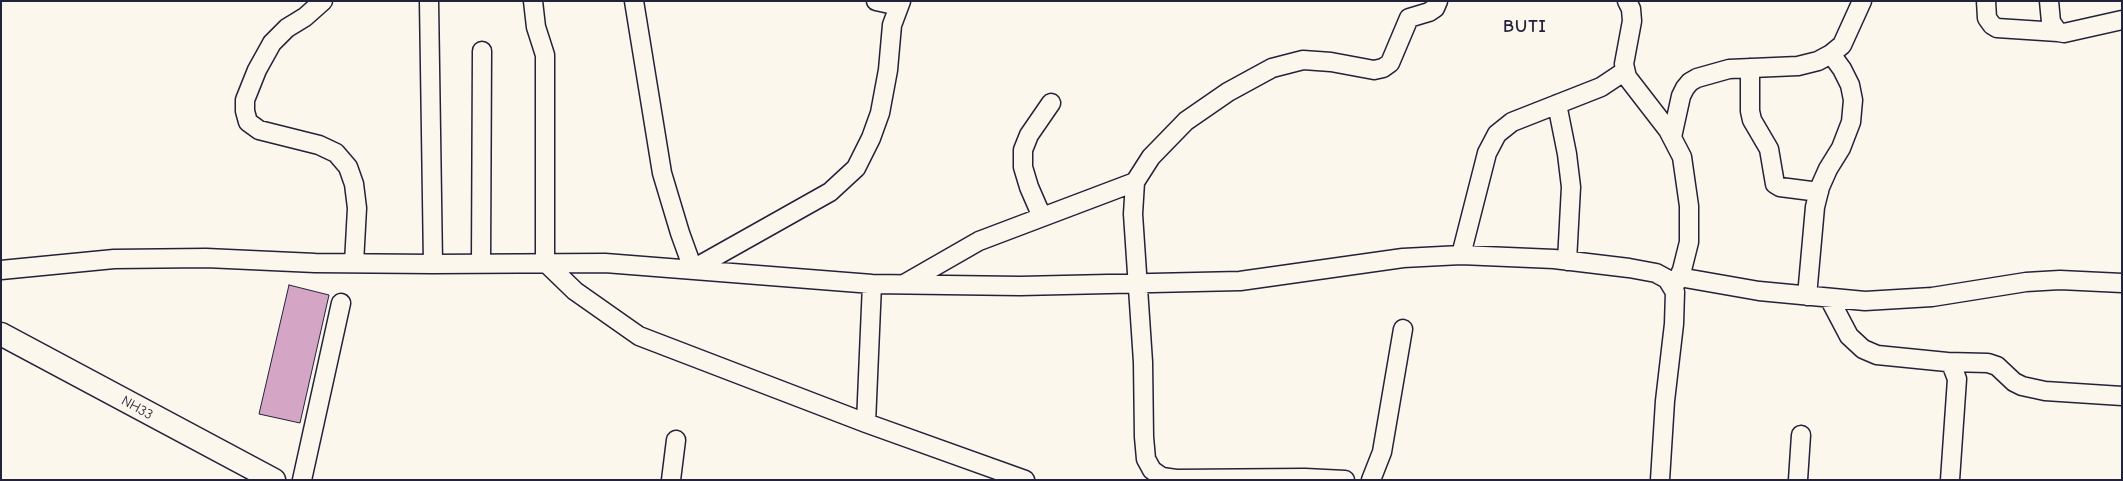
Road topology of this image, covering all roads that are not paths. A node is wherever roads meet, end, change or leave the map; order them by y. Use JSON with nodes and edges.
{"nodes":[{"id":1,"x":322,"y":1,"type":"edge"},
{"id":2,"x":429,"y":1,"type":"edge"},
{"id":3,"x":533,"y":1,"type":"edge"},
{"id":4,"x":634,"y":1,"type":"edge"},
{"id":5,"x":876,"y":1,"type":"edge"},
{"id":6,"x":1438,"y":1,"type":"edge"},
{"id":7,"x":1627,"y":1,"type":"edge"},
{"id":8,"x":1862,"y":1,"type":"edge"},
{"id":9,"x":1986,"y":1,"type":"edge"},
{"id":10,"x":2049,"y":1,"type":"edge"},
{"id":11,"x":900,"y":4,"type":"edge"},
{"id":12,"x":2122,"y":20,"type":"edge"},
{"id":13,"x":2058,"y":32,"type":"junction"},
{"id":14,"x":482,"y":51,"type":"dead end"},
{"id":15,"x":1831,"y":54,"type":"junction"},
{"id":16,"x":1750,"y":68,"type":"junction"},
{"id":17,"x":1625,"y":71,"type":"junction"},
{"id":18,"x":1051,"y":103,"type":"dead end"},
{"id":19,"x":1557,"y":104,"type":"junction"},
{"id":20,"x":1672,"y":137,"type":"junction"},
{"id":21,"x":1135,"y":182,"type":"junction"},
{"id":22,"x":1819,"y":192,"type":"junction"},
{"id":23,"x":1042,"y":217,"type":"junction"},
{"id":24,"x":1461,"y":255,"type":"junction"},
{"id":25,"x":1567,"y":261,"type":"junction"},
{"id":26,"x":545,"y":262,"type":"junction"},
{"id":27,"x":354,"y":263,"type":"junction"},
{"id":28,"x":481,"y":263,"type":"junction"},
{"id":29,"x":433,"y":264,"type":"junction"},
{"id":30,"x":693,"y":269,"type":"junction"},
{"id":31,"x":1,"y":270,"type":"edge"},
{"id":32,"x":1676,"y":283,"type":"junction"},
{"id":33,"x":2122,"y":283,"type":"edge"},
{"id":34,"x":872,"y":284,"type":"junction"},
{"id":35,"x":903,"y":284,"type":"junction"},
{"id":36,"x":1138,"y":285,"type":"junction"},
{"id":37,"x":1807,"y":296,"type":"junction"},
{"id":38,"x":1829,"y":298,"type":"junction"},
{"id":39,"x":341,"y":303,"type":"dead end"},
{"id":40,"x":1403,"y":329,"type":"dead end"},
{"id":41,"x":1,"y":334,"type":"edge"},
{"id":42,"x":1947,"y":362,"type":"junction"},
{"id":43,"x":2122,"y":396,"type":"edge"},
{"id":44,"x":866,"y":423,"type":"junction"},
{"id":45,"x":1801,"y":435,"type":"dead end"},
{"id":46,"x":676,"y":440,"type":"dead end"},
{"id":47,"x":1148,"y":475,"type":"edge"},
{"id":48,"x":1003,"y":476,"type":"edge"},
{"id":49,"x":1247,"y":479,"type":"edge"},
{"id":50,"x":274,"y":480,"type":"edge"},
{"id":51,"x":302,"y":480,"type":"edge"},
{"id":52,"x":671,"y":480,"type":"edge"},
{"id":53,"x":1025,"y":480,"type":"edge"},
{"id":54,"x":1345,"y":480,"type":"edge"},
{"id":55,"x":1371,"y":480,"type":"edge"},
{"id":56,"x":1660,"y":480,"type":"edge"},
{"id":57,"x":1798,"y":480,"type":"edge"},
{"id":58,"x":1950,"y":480,"type":"edge"}],
"edges":[{"from":1,"to":27,"type":"street"},
{"from":2,"to":29,"type":"street"},
{"from":3,"to":26,"type":"street"},
{"from":4,"to":30,"type":"street"},
{"from":5,"to":11,"type":"street"},
{"from":6,"to":21,"type":"street"},
{"from":7,"to":17,"type":"street"},
{"from":8,"to":15,"type":"street"},
{"from":9,"to":13,"type":"street"},
{"from":10,"to":13,"type":"street"},
{"from":11,"to":30,"type":"street"},
{"from":12,"to":13,"type":"street"},
{"from":14,"to":28,"type":"street"},
{"from":15,"to":16,"type":"street"},
{"from":15,"to":22,"type":"street"},
{"from":16,"to":20,"type":"street"},
{"from":16,"to":22,"type":"street"},
{"from":17,"to":19,"type":"street"},
{"from":17,"to":20,"type":"street"},
{"from":18,"to":23,"type":"street"},
{"from":19,"to":24,"type":"street"},
{"from":19,"to":25,"type":"street"},
{"from":20,"to":32,"type":"street"},
{"from":21,"to":23,"type":"street"},
{"from":21,"to":36,"type":"street"},
{"from":22,"to":37,"type":"street"},
{"from":23,"to":35,"type":"street"},
{"from":24,"to":25,"type":"street"},
{"from":24,"to":36,"type":"street"},
{"from":25,"to":32,"type":"street"},
{"from":26,"to":28,"type":"street"},
{"from":26,"to":30,"type":"street"},
{"from":26,"to":44,"type":"street"},
{"from":27,"to":29,"type":"street"},
{"from":27,"to":31,"type":"street"},
{"from":28,"to":29,"type":"street"},
{"from":30,"to":34,"type":"street"},
{"from":32,"to":37,"type":"street"},
{"from":32,"to":56,"type":"street"},
{"from":33,"to":38,"type":"street"},
{"from":34,"to":35,"type":"street"},
{"from":34,"to":44,"type":"street"},
{"from":35,"to":36,"type":"street"},
{"from":36,"to":47,"type":"street"},
{"from":37,"to":38,"type":"street"},
{"from":38,"to":42,"type":"street"},
{"from":39,"to":51,"type":"street"},
{"from":40,"to":55,"type":"street"},
{"from":41,"to":50,"type":"main road","name":"NH33"},
{"from":42,"to":43,"type":"street"},
{"from":42,"to":58,"type":"street"},
{"from":44,"to":48,"type":"street"},
{"from":45,"to":57,"type":"street"},
{"from":46,"to":52,"type":"street"},
{"from":47,"to":49,"type":"street"},
{"from":48,"to":53,"type":"street"},
{"from":49,"to":54,"type":"street"}]}
